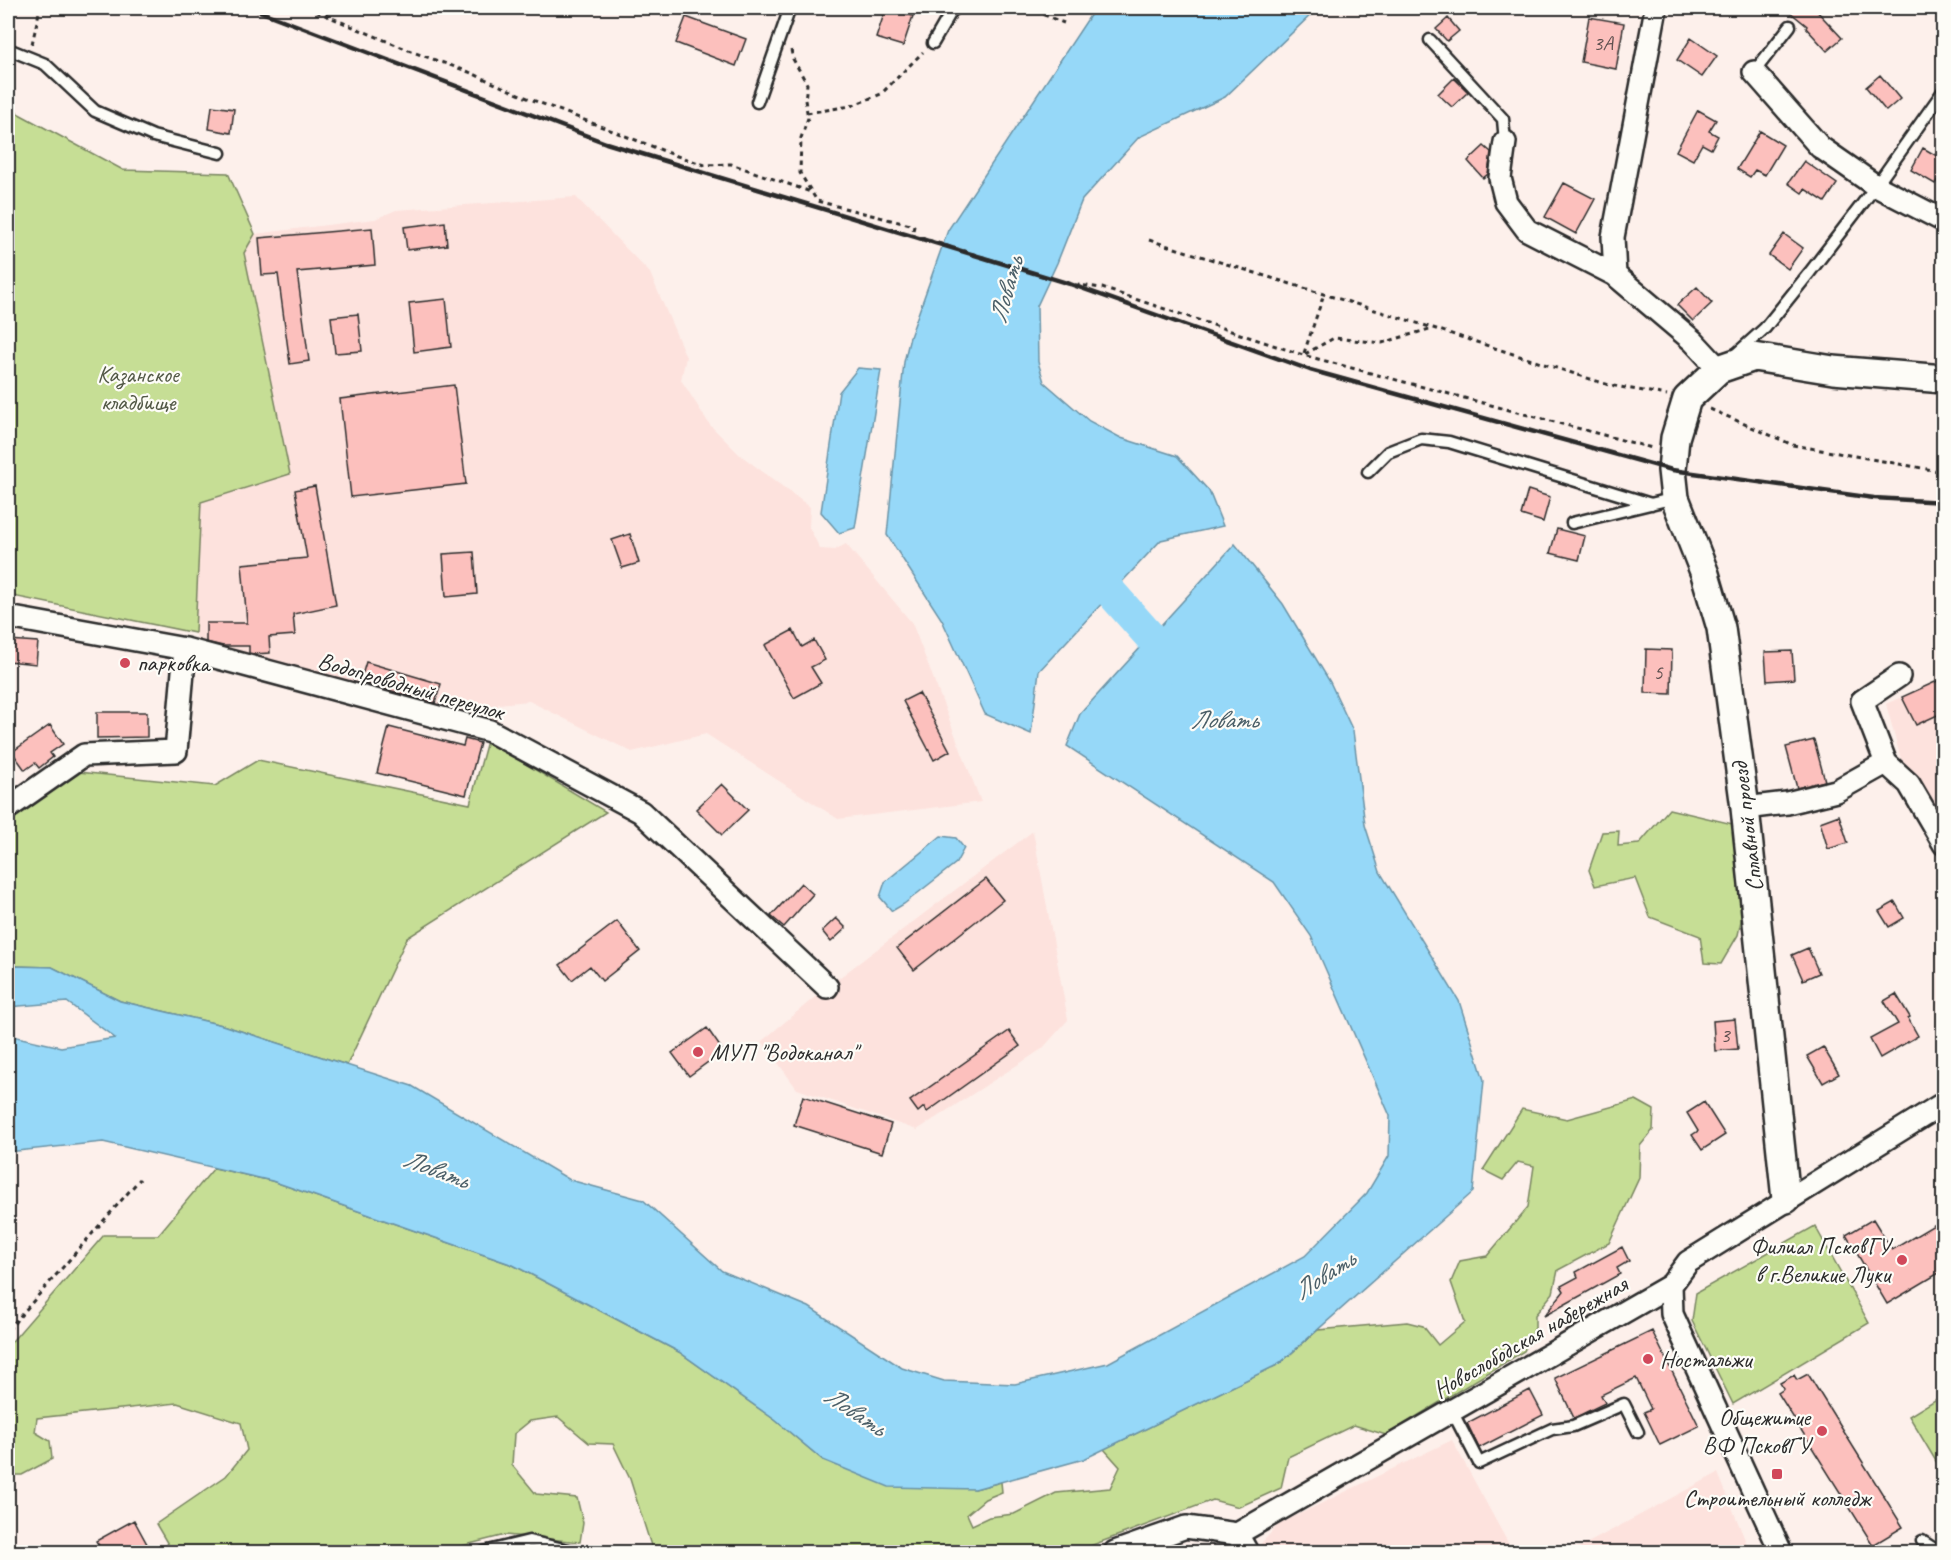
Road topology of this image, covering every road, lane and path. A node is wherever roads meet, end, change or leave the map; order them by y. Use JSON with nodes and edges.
{"nodes":[{"id":1,"x":40,"y":8,"type":"edge"},
{"id":2,"x":308,"y":8,"type":"edge"},
{"id":3,"x":790,"y":8,"type":"edge"},
{"id":4,"x":956,"y":8,"type":"edge"},
{"id":5,"x":1027,"y":8,"type":"edge"},
{"id":6,"x":1656,"y":8,"type":"edge"},
{"id":7,"x":1064,"y":23,"type":"dead end"},
{"id":8,"x":784,"y":25,"type":"junction"},
{"id":9,"x":1790,"y":26,"type":"dead end"},
{"id":10,"x":1430,"y":40,"type":"dead end"},
{"id":11,"x":933,"y":42,"type":"joint"},
{"id":12,"x":8,"y":49,"type":"edge"},
{"id":13,"x":29,"y":57,"type":"junction"},
{"id":14,"x":1754,"y":72,"type":"joint"},
{"id":15,"x":1944,"y":90,"type":"edge"},
{"id":16,"x":757,"y":102,"type":"dead end"},
{"id":17,"x":807,"y":113,"type":"junction"},
{"id":18,"x":1504,"y":142,"type":"joint"},
{"id":19,"x":220,"y":153,"type":"dead end"},
{"id":20,"x":1876,"y":186,"type":"junction"},
{"id":21,"x":812,"y":192,"type":"junction"},
{"id":22,"x":1944,"y":221,"type":"edge"},
{"id":23,"x":1149,"y":240,"type":"dead end"},
{"id":24,"x":1615,"y":275,"type":"junction"},
{"id":25,"x":1324,"y":294,"type":"junction"},
{"id":26,"x":1433,"y":328,"type":"junction"},
{"id":27,"x":1303,"y":354,"type":"junction"},
{"id":28,"x":1719,"y":369,"type":"junction"},
{"id":29,"x":1944,"y":379,"type":"edge"},
{"id":30,"x":1687,"y":399,"type":"junction"},
{"id":31,"x":1673,"y":458,"type":"junction"},
{"id":32,"x":1368,"y":472,"type":"dead end"},
{"id":33,"x":1944,"y":472,"type":"edge"},
{"id":34,"x":1663,"y":501,"type":"junction"},
{"id":35,"x":1572,"y":523,"type":"dead end"},
{"id":36,"x":8,"y":617,"type":"edge"},
{"id":37,"x":185,"y":649,"type":"junction"},
{"id":38,"x":1899,"y":676,"type":"dead end"},
{"id":39,"x":1886,"y":763,"type":"junction"},
{"id":40,"x":8,"y":808,"type":"edge"},
{"id":41,"x":1745,"y":808,"type":"junction"},
{"id":42,"x":1944,"y":844,"type":"edge"},
{"id":43,"x":827,"y":987,"type":"dead end"},
{"id":44,"x":1944,"y":1103,"type":"edge"},
{"id":45,"x":140,"y":1179,"type":"dead end"},
{"id":46,"x":1786,"y":1199,"type":"junction"},
{"id":47,"x":1671,"y":1285,"type":"junction"},
{"id":48,"x":8,"y":1330,"type":"edge"},
{"id":49,"x":1452,"y":1411,"type":"junction"},
{"id":50,"x":1638,"y":1432,"type":"dead end"},
{"id":51,"x":1922,"y":1541,"type":"dead end"},
{"id":52,"x":1242,"y":1543,"type":"edge"},
{"id":53,"x":484,"y":1552,"type":"edge"},
{"id":54,"x":577,"y":1552,"type":"edge"},
{"id":55,"x":1119,"y":1552,"type":"edge"},
{"id":56,"x":1781,"y":1552,"type":"edge"},
{"id":57,"x":1939,"y":1552,"type":"edge"}],
"edges":[{"from":1,"to":13,"type":"path"},
{"from":2,"to":21,"type":"path"},
{"from":3,"to":8,"type":"lane"},
{"from":4,"to":11,"type":"lane"},
{"from":5,"to":7,"type":"path"},
{"from":6,"to":24,"type":"street"},
{"from":8,"to":16,"type":"lane"},
{"from":8,"to":17,"type":"path"},
{"from":9,"to":14,"type":"lane"},
{"from":10,"to":18,"type":"lane"},
{"from":11,"to":17,"type":"path"},
{"from":12,"to":13,"type":"lane"},
{"from":13,"to":19,"type":"lane"},
{"from":14,"to":20,"type":"street"},
{"from":15,"to":20,"type":"lane"},
{"from":17,"to":21,"type":"path"},
{"from":18,"to":24,"type":"street"},
{"from":20,"to":22,"type":"street"},
{"from":20,"to":28,"type":"lane"},
{"from":21,"to":27,"type":"path"},
{"from":23,"to":25,"type":"path"},
{"from":24,"to":28,"type":"street"},
{"from":25,"to":26,"type":"path"},
{"from":25,"to":27,"type":"path"},
{"from":26,"to":27,"type":"path"},
{"from":26,"to":30,"type":"path"},
{"from":27,"to":31,"type":"path"},
{"from":28,"to":29,"type":"street"},
{"from":28,"to":30,"type":"street"},
{"from":30,"to":31,"type":"street","name":"Сплавной проезд"},
{"from":30,"to":33,"type":"path"},
{"from":31,"to":34,"type":"street","name":"Сплавной проезд"},
{"from":32,"to":34,"type":"lane"},
{"from":34,"to":35,"type":"lane"},
{"from":34,"to":41,"type":"street","name":"Сплавной проезд"},
{"from":36,"to":37,"type":"street","name":"Водопроводный переулок"},
{"from":37,"to":40,"type":"street"},
{"from":37,"to":43,"type":"street","name":"Водопроводный переулок"},
{"from":38,"to":39,"type":"street"},
{"from":39,"to":41,"type":"street"},
{"from":39,"to":42,"type":"street"},
{"from":41,"to":46,"type":"street","name":"Сплавной проезд"},
{"from":44,"to":46,"type":"street","name":"Новослободская набережная"},
{"from":45,"to":48,"type":"path"},
{"from":46,"to":47,"type":"street","name":"Новослободская набережная"},
{"from":47,"to":49,"type":"street","name":"Новослободская набережная"},
{"from":47,"to":56,"type":"street"},
{"from":49,"to":50,"type":"lane"},
{"from":49,"to":52,"type":"street","name":"Новослободская набережная"},
{"from":51,"to":57,"type":"lane"},
{"from":52,"to":55,"type":"street","name":"Новослободская набережная"},
{"from":53,"to":54,"type":"lane"}]}
